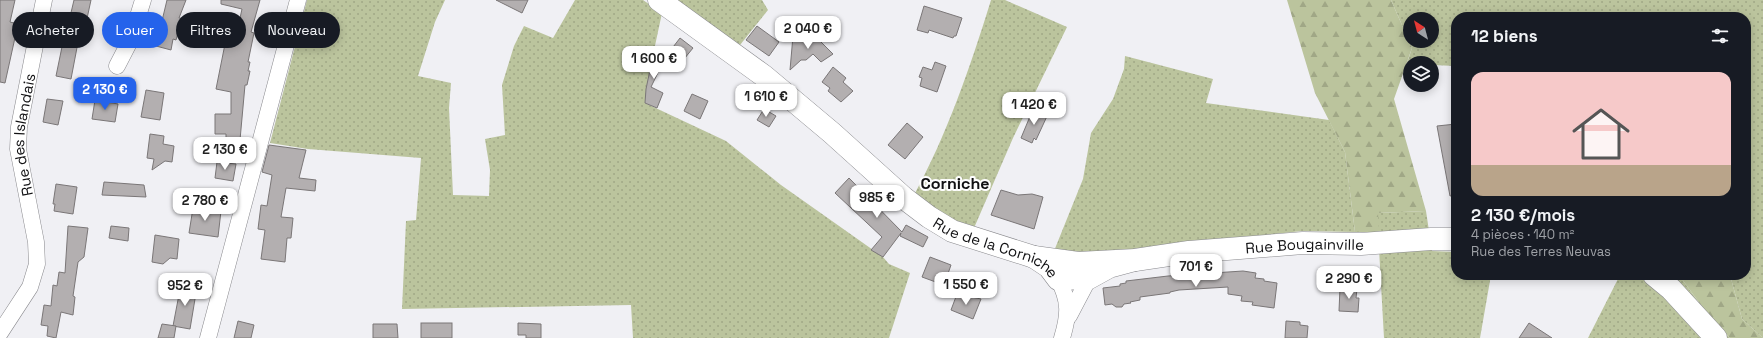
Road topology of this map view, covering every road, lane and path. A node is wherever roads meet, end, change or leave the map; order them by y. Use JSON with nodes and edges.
{"nodes":[{"id":1,"x":44,"y":0,"type":"edge"},
{"id":2,"x":143,"y":0,"type":"edge"},
{"id":3,"x":298,"y":0,"type":"edge"},
{"id":4,"x":660,"y":0,"type":"edge"},
{"id":5,"x":117,"y":66,"type":"dead end"},
{"id":6,"x":1451,"y":239,"type":"edge"},
{"id":7,"x":1034,"y":258,"type":"junction"},
{"id":8,"x":1084,"y":271,"type":"junction"},
{"id":9,"x":1058,"y":279,"type":"junction"},
{"id":10,"x":1660,"y":280,"type":"edge"},
{"id":11,"x":1067,"y":319,"type":"junction"},
{"id":12,"x":0,"y":333,"type":"edge"},
{"id":13,"x":208,"y":338,"type":"edge"},
{"id":14,"x":1062,"y":338,"type":"edge"},
{"id":15,"x":1716,"y":338,"type":"edge"}],
"edges":[{"from":1,"to":12,"type":"street","name":"Rue des Islandais"},
{"from":2,"to":5,"type":"street"},
{"from":3,"to":13,"type":"street"},
{"from":4,"to":7,"type":"street","name":"Rue de la Corniche"},
{"from":6,"to":8,"type":"street","name":"Rue Bougainville"},
{"from":7,"to":8,"type":"street","name":"Rue Bougainville"},
{"from":7,"to":9,"type":"street","name":"Rue de la Corniche"},
{"from":8,"to":9,"type":"street"},
{"from":8,"to":11,"type":"street"},
{"from":9,"to":11,"type":"street","name":"Rue de la Corniche"},
{"from":10,"to":15,"type":"street"},
{"from":11,"to":14,"type":"street","name":"Rue de la Corniche"}]}
